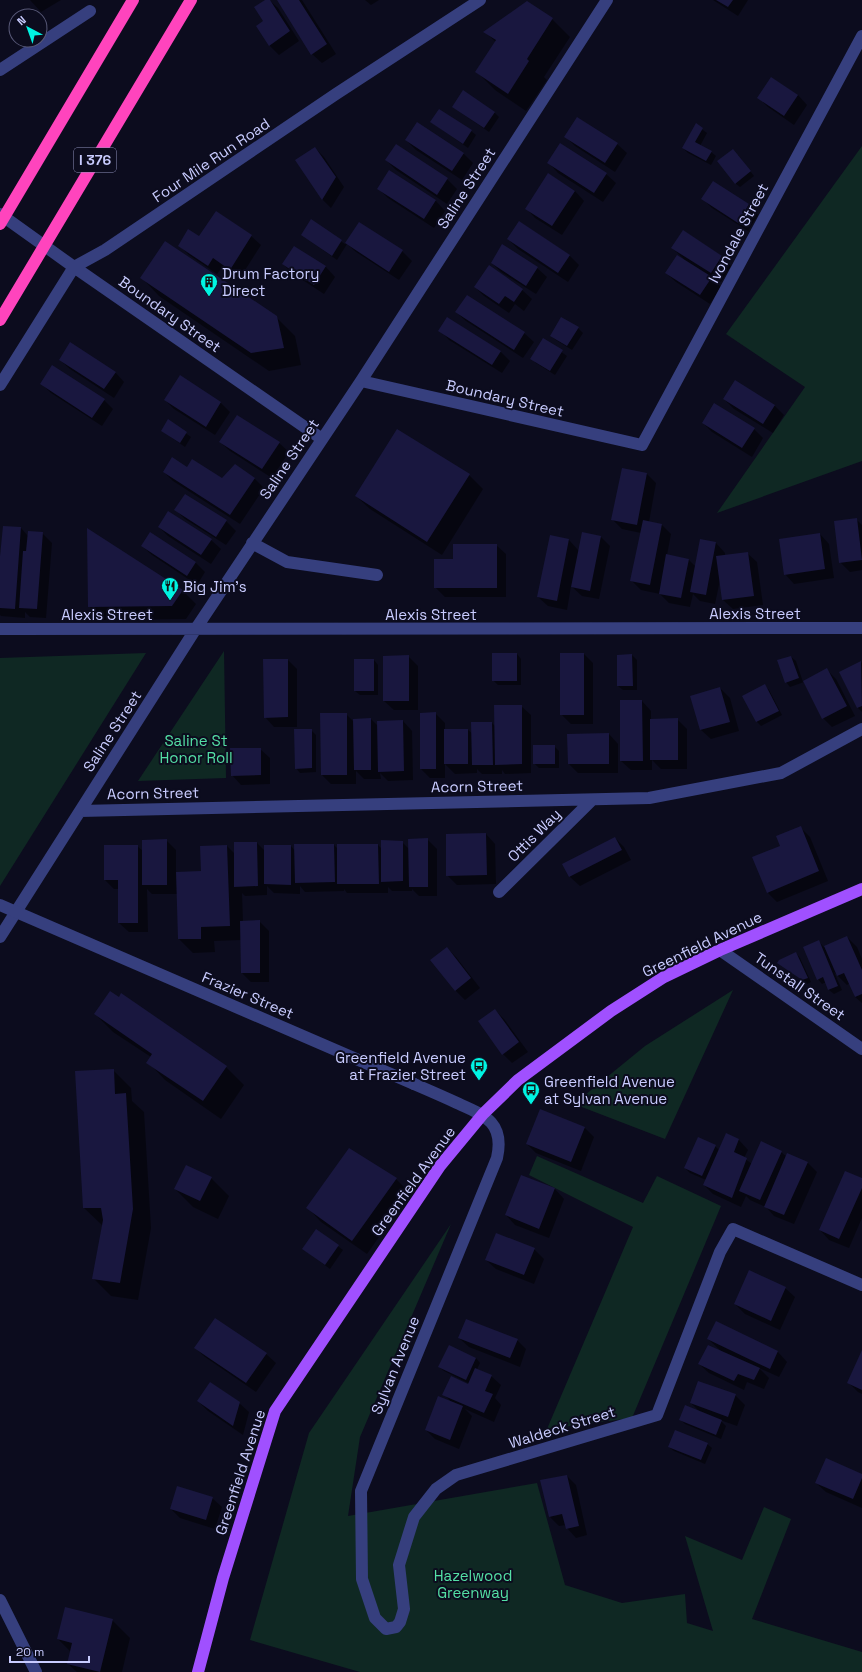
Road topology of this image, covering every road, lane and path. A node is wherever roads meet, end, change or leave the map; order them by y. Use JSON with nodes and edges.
{"nodes":[{"id":1,"x":133,"y":0,"type":"edge"},
{"id":2,"x":191,"y":0,"type":"edge"},
{"id":3,"x":480,"y":0,"type":"edge"},
{"id":4,"x":607,"y":0,"type":"edge"},
{"id":5,"x":90,"y":11,"type":"dead end"},
{"id":6,"x":862,"y":36,"type":"edge"},
{"id":7,"x":0,"y":70,"type":"edge"},
{"id":8,"x":0,"y":214,"type":"edge"},
{"id":9,"x":0,"y":224,"type":"edge"},
{"id":10,"x":74,"y":267,"type":"junction"},
{"id":11,"x":0,"y":320,"type":"edge"},
{"id":12,"x":361,"y":382,"type":"junction"},
{"id":13,"x":0,"y":385,"type":"edge"},
{"id":14,"x":322,"y":438,"type":"junction"},
{"id":15,"x":642,"y":445,"type":"joint"},
{"id":16,"x":252,"y":543,"type":"junction"},
{"id":17,"x":377,"y":575,"type":"dead end"},
{"id":18,"x":862,"y":628,"type":"edge"},
{"id":19,"x":0,"y":629,"type":"edge"},
{"id":20,"x":195,"y":630,"type":"junction"},
{"id":21,"x":862,"y":729,"type":"edge"},
{"id":22,"x":592,"y":800,"type":"junction"},
{"id":23,"x":80,"y":811,"type":"junction"},
{"id":24,"x":862,"y":889,"type":"edge"},
{"id":25,"x":499,"y":892,"type":"dead end"},
{"id":26,"x":0,"y":905,"type":"edge"},
{"id":27,"x":0,"y":938,"type":"edge"},
{"id":28,"x":720,"y":950,"type":"junction"},
{"id":29,"x":862,"y":1049,"type":"edge"},
{"id":30,"x":483,"y":1114,"type":"junction"},
{"id":31,"x":862,"y":1285,"type":"edge"},
{"id":32,"x":0,"y":1600,"type":"edge"},
{"id":33,"x":391,"y":1629,"type":"joint"},
{"id":34,"x":36,"y":1672,"type":"edge"},
{"id":35,"x":198,"y":1672,"type":"edge"}],
"edges":[{"from":1,"to":9,"type":"highway","bridge":true},
{"from":2,"to":11,"type":"highway","number":"I 376","bridge":true},
{"from":3,"to":10,"type":"street","name":"Four Mile Run Road"},
{"from":4,"to":12,"type":"street","name":"Saline Street"},
{"from":5,"to":7,"type":"street"},
{"from":6,"to":15,"type":"street","name":"Ivondale Street"},
{"from":8,"to":10,"type":"street","name":"Boundary Street"},
{"from":10,"to":13,"type":"street","name":"Four Mile Run Road"},
{"from":10,"to":14,"type":"street","name":"Boundary Street"},
{"from":12,"to":14,"type":"street","name":"Saline Street"},
{"from":12,"to":15,"type":"street","name":"Boundary Street"},
{"from":14,"to":16,"type":"street","name":"Saline Street"},
{"from":16,"to":17,"type":"street"},
{"from":16,"to":20,"type":"street","name":"Saline Street"},
{"from":18,"to":20,"type":"street","name":"Alexis Street"},
{"from":19,"to":20,"type":"street","name":"Alexis Street"},
{"from":20,"to":23,"type":"street","name":"Saline Street"},
{"from":21,"to":22,"type":"street","name":"Acorn Street"},
{"from":22,"to":23,"type":"street","name":"Acorn Street"},
{"from":22,"to":25,"type":"street","name":"Ottis Way"},
{"from":23,"to":27,"type":"street","name":"Saline Street"},
{"from":24,"to":28,"type":"main road","name":"Greenfield Avenue"},
{"from":26,"to":30,"type":"street","name":"Frazier Street","bridge":true},
{"from":28,"to":29,"type":"street","name":"Tunstall Street"},
{"from":28,"to":30,"type":"main road","name":"Greenfield Avenue"},
{"from":30,"to":33,"type":"street","name":"Sylvan Avenue"},
{"from":30,"to":35,"type":"main road","name":"Greenfield Avenue"},
{"from":31,"to":33,"type":"street","name":"Waldeck Street"},
{"from":32,"to":34,"type":"street"}]}
